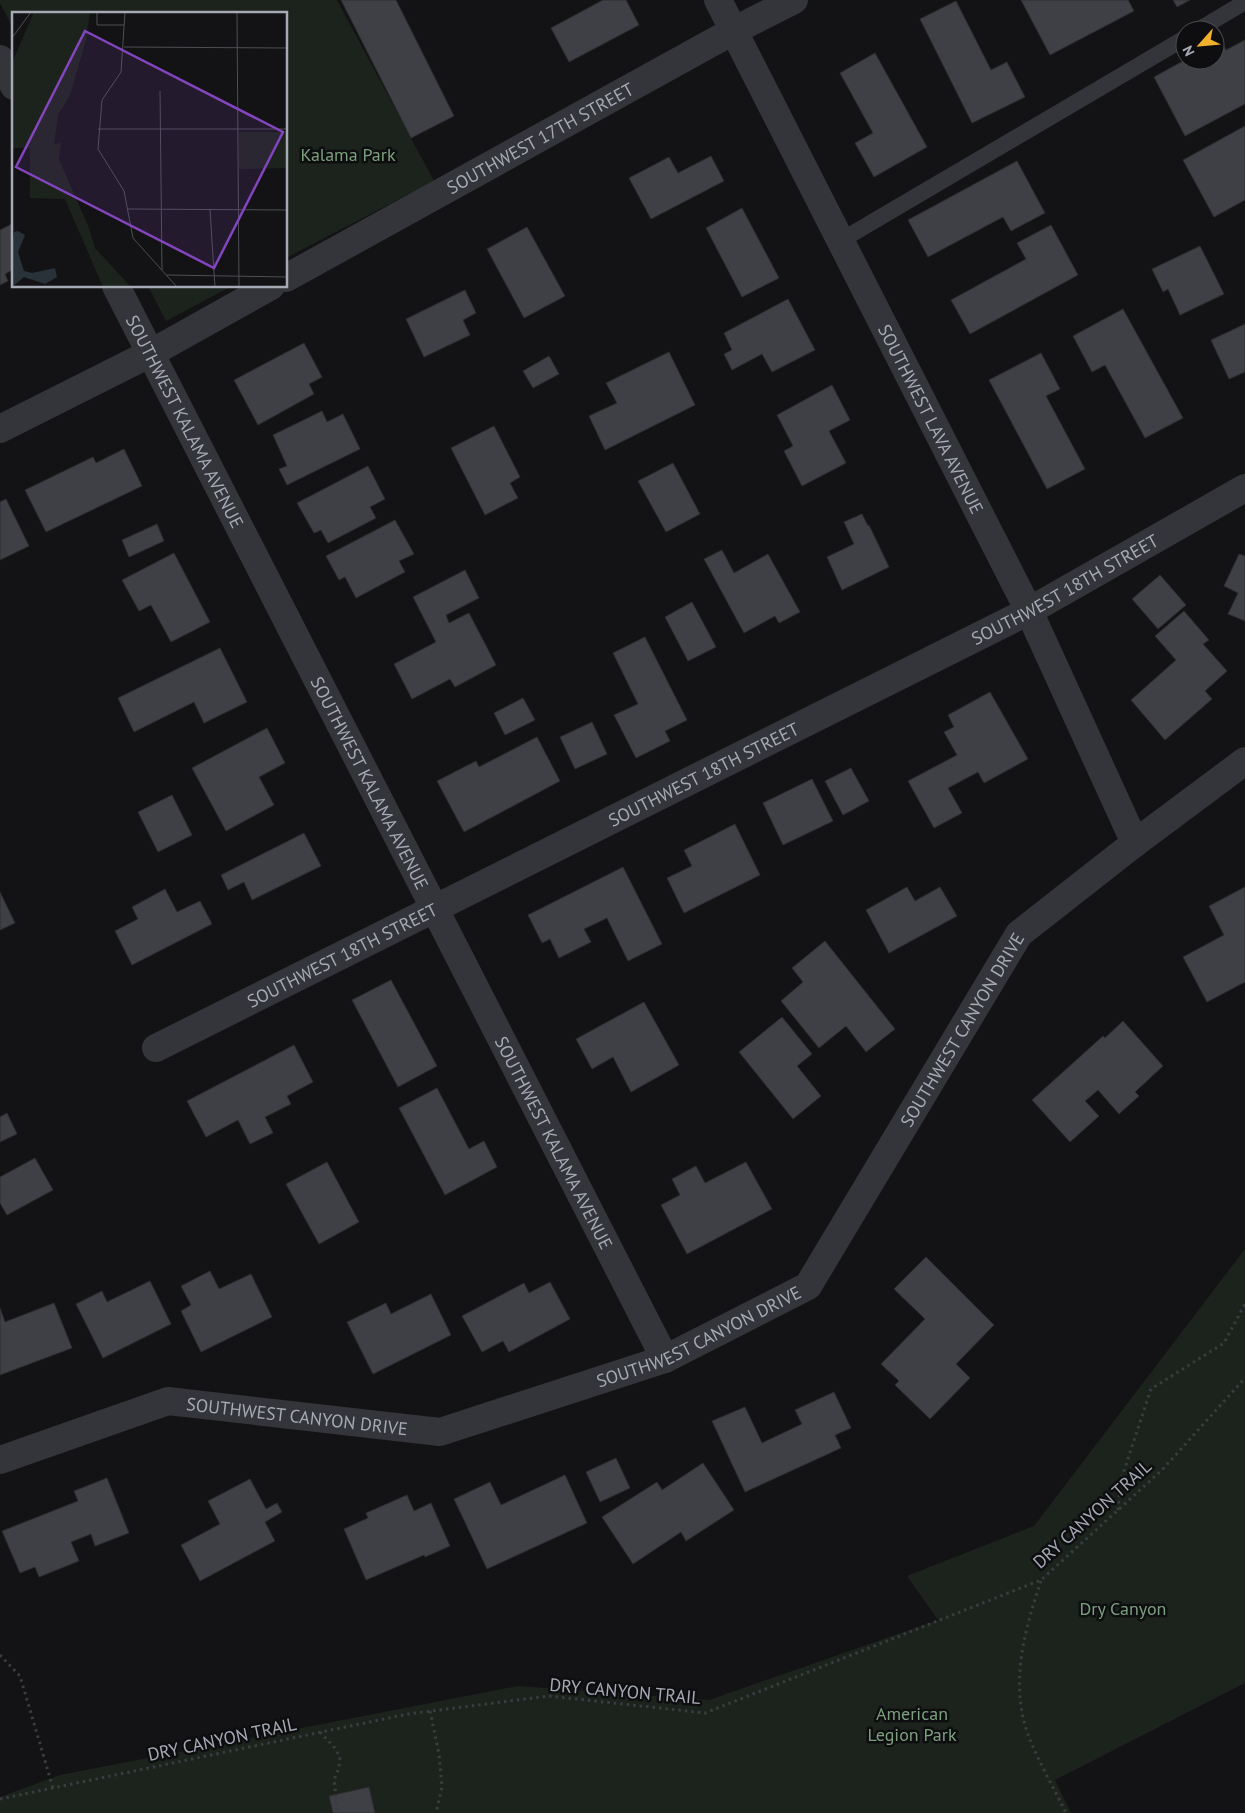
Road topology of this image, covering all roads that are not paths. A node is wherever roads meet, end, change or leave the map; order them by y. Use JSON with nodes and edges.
{"nodes":[{"id":1,"x":718,"y":0,"type":"edge"},
{"id":2,"x":794,"y":0,"type":"edge"},
{"id":3,"x":1245,"y":2,"type":"edge"},
{"id":4,"x":1215,"y":20,"type":"edge"},
{"id":5,"x":733,"y":31,"type":"junction"},
{"id":6,"x":1175,"y":44,"type":"edge"},
{"id":7,"x":0,"y":59,"type":"edge"},
{"id":8,"x":12,"y":82,"type":"edge"},
{"id":9,"x":840,"y":241,"type":"junction"},
{"id":10,"x":288,"y":277,"type":"edge"},
{"id":11,"x":117,"y":288,"type":"edge"},
{"id":12,"x":267,"y":288,"type":"edge"},
{"id":13,"x":151,"y":353,"type":"junction"},
{"id":14,"x":0,"y":429,"type":"edge"},
{"id":15,"x":1245,"y":488,"type":"edge"},
{"id":16,"x":1029,"y":611,"type":"junction"},
{"id":17,"x":1245,"y":760,"type":"edge"},
{"id":18,"x":1135,"y":843,"type":"junction"},
{"id":19,"x":435,"y":908,"type":"junction"},
{"id":20,"x":156,"y":1048,"type":"dead end"},
{"id":21,"x":665,"y":1359,"type":"junction"},
{"id":22,"x":0,"y":1460,"type":"edge"}],
"edges":[{"from":1,"to":5,"type":"street","name":"SOUTHWEST LAVA AVENUE"},
{"from":2,"to":5,"type":"street","name":"SOUTHWEST 17TH STREET"},
{"from":3,"to":4,"type":"lane"},
{"from":5,"to":9,"type":"street","name":"SOUTHWEST LAVA AVENUE"},
{"from":5,"to":10,"type":"street","name":"SOUTHWEST 17TH STREET"},
{"from":6,"to":9,"type":"lane"},
{"from":7,"to":8,"type":"street"},
{"from":9,"to":16,"type":"street","name":"SOUTHWEST LAVA AVENUE"},
{"from":11,"to":13,"type":"street","name":"SOUTHWEST KALAMA AVENUE"},
{"from":12,"to":13,"type":"street"},
{"from":13,"to":14,"type":"street"},
{"from":13,"to":19,"type":"street","name":"SOUTHWEST KALAMA AVENUE"},
{"from":15,"to":16,"type":"street","name":"SOUTHWEST 18TH STREET"},
{"from":16,"to":18,"type":"street","name":"SOUTHWEST LAVA AVENUE"},
{"from":16,"to":19,"type":"street","name":"SOUTHWEST 18TH STREET"},
{"from":17,"to":18,"type":"street","name":"SOUTHWEST CANYON DRIVE"},
{"from":18,"to":21,"type":"street","name":"SOUTHWEST CANYON DRIVE"},
{"from":19,"to":20,"type":"street","name":"SOUTHWEST 18TH STREET"},
{"from":19,"to":21,"type":"street","name":"SOUTHWEST KALAMA AVENUE"},
{"from":21,"to":22,"type":"street","name":"SOUTHWEST CANYON DRIVE"}]}
